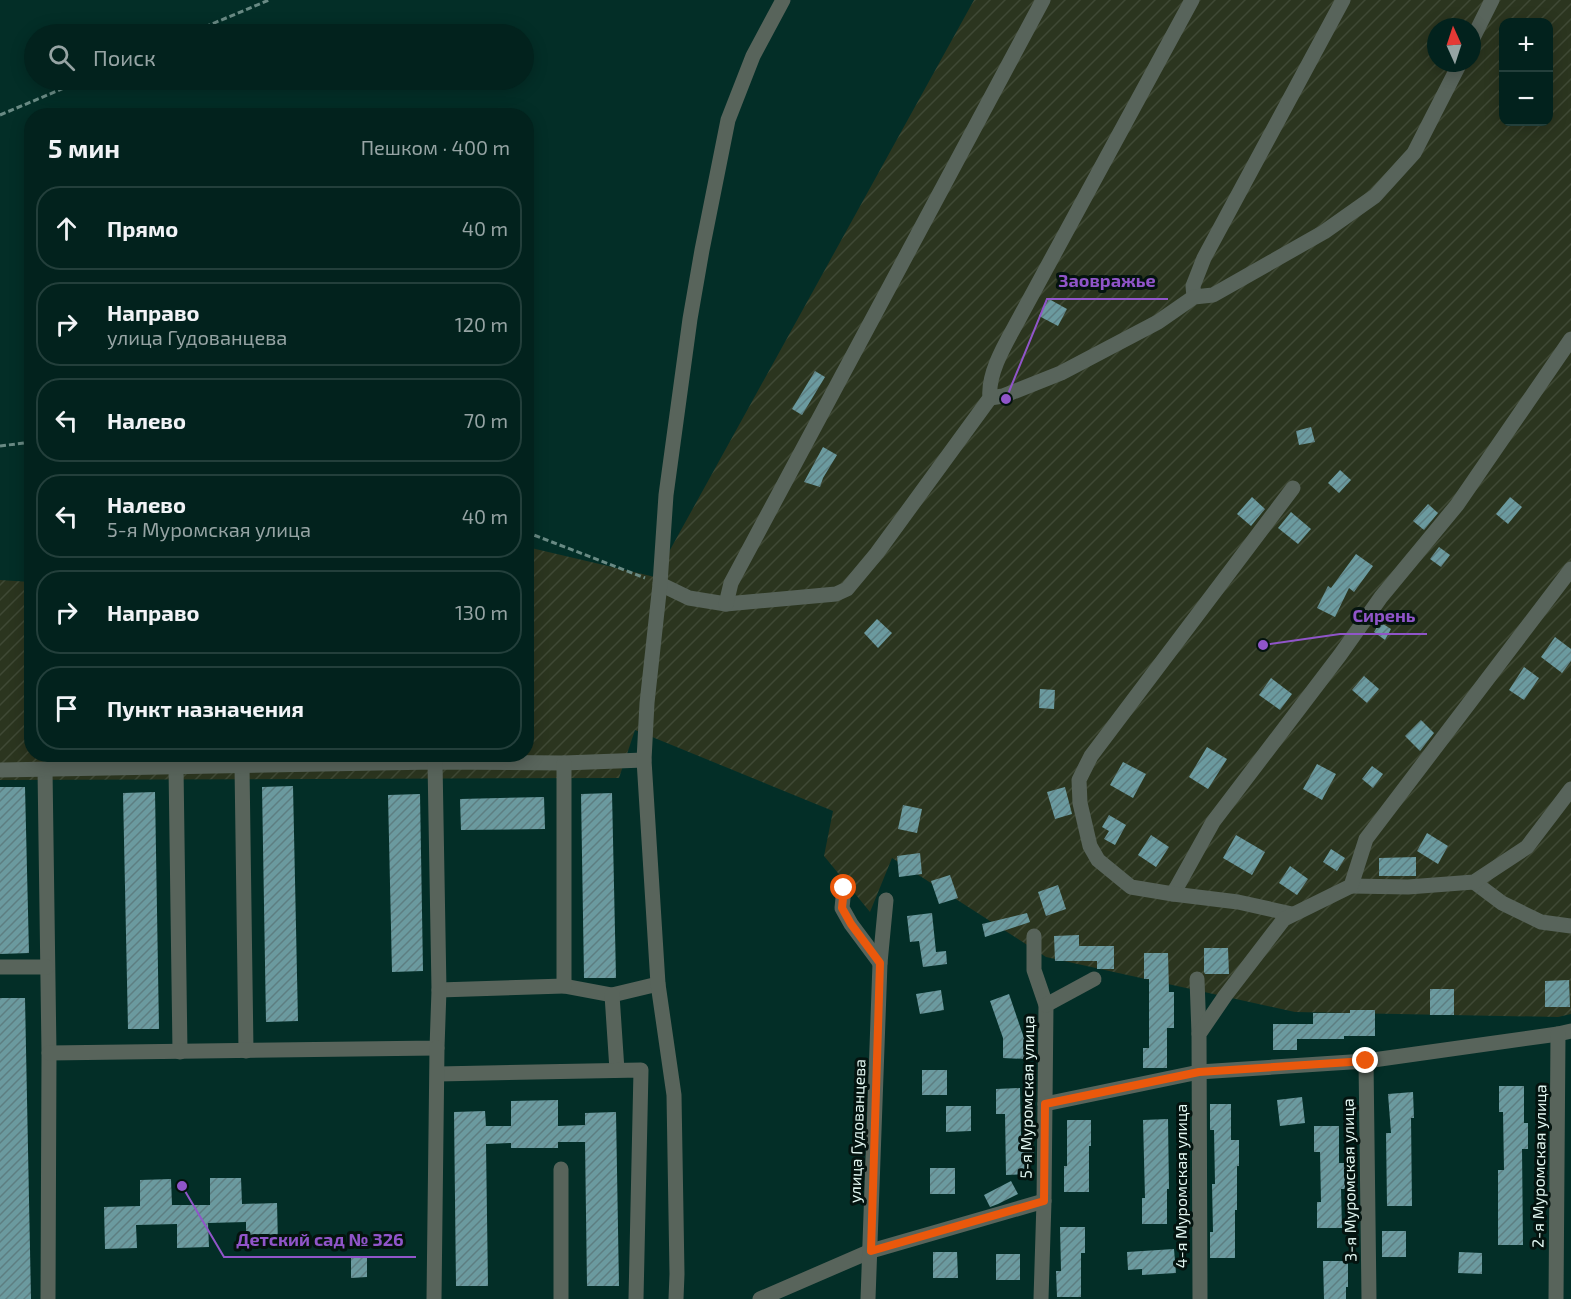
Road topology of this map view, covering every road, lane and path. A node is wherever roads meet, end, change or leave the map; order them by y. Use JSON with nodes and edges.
{"nodes":[{"id":1,"x":269,"y":0,"type":"edge"},
{"id":2,"x":783,"y":0,"type":"edge"},
{"id":3,"x":1043,"y":0,"type":"edge"},
{"id":4,"x":1192,"y":0,"type":"edge"},
{"id":5,"x":1343,"y":0,"type":"edge"},
{"id":6,"x":1492,"y":0,"type":"edge"},
{"id":7,"x":1481,"y":22,"type":"edge"},
{"id":8,"x":212,"y":24,"type":"edge"},
{"id":9,"x":1455,"y":72,"type":"edge"},
{"id":10,"x":59,"y":90,"type":"edge"},
{"id":11,"x":0,"y":115,"type":"edge"},
{"id":12,"x":1194,"y":297,"type":"junction"},
{"id":13,"x":1571,"y":339,"type":"edge"},
{"id":14,"x":990,"y":398,"type":"junction"},
{"id":15,"x":24,"y":443,"type":"edge"},
{"id":16,"x":0,"y":446,"type":"edge"},
{"id":17,"x":1293,"y":488,"type":"dead end"},
{"id":18,"x":534,"y":535,"type":"edge"},
{"id":19,"x":1571,"y":569,"type":"edge"},
{"id":20,"x":660,"y":584,"type":"junction"},
{"id":21,"x":726,"y":604,"type":"junction"},
{"id":22,"x":644,"y":760,"type":"junction"},
{"id":23,"x":435,"y":762,"type":"junction"},
{"id":24,"x":564,"y":763,"type":"junction"},
{"id":25,"x":242,"y":766,"type":"junction"},
{"id":26,"x":176,"y":767,"type":"junction"},
{"id":27,"x":45,"y":769,"type":"junction"},
{"id":28,"x":0,"y":770,"type":"edge"},
{"id":29,"x":1571,"y":789,"type":"edge"},
{"id":30,"x":1474,"y":882,"type":"junction"},
{"id":31,"x":1351,"y":886,"type":"junction"},
{"id":32,"x":844,"y":888,"type":"dead end"},
{"id":33,"x":1173,"y":894,"type":"junction"},
{"id":34,"x":886,"y":900,"type":"dead end"},
{"id":35,"x":1293,"y":914,"type":"junction"},
{"id":36,"x":1571,"y":926,"type":"edge"},
{"id":37,"x":1034,"y":936,"type":"dead end"},
{"id":38,"x":880,"y":963,"type":"junction"},
{"id":39,"x":0,"y":967,"type":"edge"},
{"id":40,"x":47,"y":967,"type":"junction"},
{"id":41,"x":1094,"y":979,"type":"dead end"},
{"id":42,"x":1197,"y":980,"type":"dead end"},
{"id":43,"x":658,"y":984,"type":"junction"},
{"id":44,"x":564,"y":986,"type":"junction"},
{"id":45,"x":439,"y":990,"type":"junction"},
{"id":46,"x":612,"y":995,"type":"junction"},
{"id":47,"x":1046,"y":1005,"type":"junction"},
{"id":48,"x":1565,"y":1033,"type":"edge"},
{"id":49,"x":1199,"y":1034,"type":"junction"},
{"id":50,"x":437,"y":1048,"type":"junction"},
{"id":51,"x":246,"y":1051,"type":"junction"},
{"id":52,"x":180,"y":1052,"type":"junction"},
{"id":53,"x":49,"y":1053,"type":"junction"},
{"id":54,"x":1366,"y":1061,"type":"junction"},
{"id":55,"x":617,"y":1070,"type":"junction"},
{"id":56,"x":1199,"y":1072,"type":"junction"},
{"id":57,"x":438,"y":1074,"type":"junction"},
{"id":58,"x":1045,"y":1104,"type":"junction"},
{"id":59,"x":561,"y":1169,"type":"dead end"},
{"id":60,"x":1044,"y":1201,"type":"junction"},
{"id":61,"x":871,"y":1251,"type":"junction"},
{"id":62,"x":48,"y":1299,"type":"edge"},
{"id":63,"x":435,"y":1299,"type":"edge"},
{"id":64,"x":561,"y":1299,"type":"edge"},
{"id":65,"x":636,"y":1299,"type":"edge"},
{"id":66,"x":676,"y":1299,"type":"edge"},
{"id":67,"x":760,"y":1299,"type":"edge"},
{"id":68,"x":868,"y":1299,"type":"edge"},
{"id":69,"x":1041,"y":1299,"type":"edge"},
{"id":70,"x":1200,"y":1299,"type":"edge"},
{"id":71,"x":1369,"y":1299,"type":"edge"},
{"id":72,"x":1556,"y":1299,"type":"edge"}],
"edges":[{"from":1,"to":8,"type":"path"},
{"from":2,"to":20,"type":"street"},
{"from":3,"to":21,"type":"street"},
{"from":4,"to":14,"type":"street"},
{"from":5,"to":12,"type":"street"},
{"from":6,"to":7,"type":"street"},
{"from":9,"to":12,"type":"street"},
{"from":10,"to":11,"type":"path"},
{"from":12,"to":14,"type":"street"},
{"from":13,"to":33,"type":"street"},
{"from":14,"to":21,"type":"street"},
{"from":15,"to":16,"type":"path"},
{"from":17,"to":33,"type":"street"},
{"from":18,"to":20,"type":"path"},
{"from":19,"to":31,"type":"street"},
{"from":20,"to":21,"type":"street"},
{"from":20,"to":22,"type":"street"},
{"from":22,"to":24,"type":"street"},
{"from":22,"to":43,"type":"street"},
{"from":23,"to":24,"type":"street"},
{"from":23,"to":25,"type":"street"},
{"from":23,"to":45,"type":"street"},
{"from":24,"to":44,"type":"street"},
{"from":25,"to":26,"type":"street"},
{"from":25,"to":51,"type":"street"},
{"from":26,"to":27,"type":"street"},
{"from":26,"to":52,"type":"street"},
{"from":27,"to":28,"type":"street"},
{"from":27,"to":40,"type":"street"},
{"from":29,"to":30,"type":"street"},
{"from":30,"to":31,"type":"street"},
{"from":30,"to":36,"type":"street"},
{"from":31,"to":35,"type":"street"},
{"from":32,"to":38,"type":"street"},
{"from":33,"to":35,"type":"street"},
{"from":34,"to":38,"type":"street","name":"улица Гудованцева"},
{"from":35,"to":49,"type":"street"},
{"from":37,"to":47,"type":"street","name":"5-я Муромская улица"},
{"from":38,"to":61,"type":"street","name":"улица Гудованцева"},
{"from":39,"to":40,"type":"street"},
{"from":40,"to":53,"type":"street"},
{"from":41,"to":47,"type":"street"},
{"from":42,"to":49,"type":"street","name":"4-я Муромская улица"},
{"from":43,"to":46,"type":"street"},
{"from":43,"to":66,"type":"street"},
{"from":44,"to":45,"type":"street"},
{"from":44,"to":46,"type":"street"},
{"from":45,"to":50,"type":"street"},
{"from":46,"to":55,"type":"street"},
{"from":47,"to":58,"type":"street","name":"5-я Муромская улица"},
{"from":48,"to":54,"type":"street"},
{"from":48,"to":72,"type":"street","name":"2-я Муромская улица"},
{"from":49,"to":56,"type":"street","name":"4-я Муромская улица"},
{"from":50,"to":51,"type":"street"},
{"from":50,"to":57,"type":"street"},
{"from":51,"to":52,"type":"street"},
{"from":52,"to":53,"type":"street"},
{"from":53,"to":62,"type":"street"},
{"from":54,"to":56,"type":"street"},
{"from":54,"to":71,"type":"street","name":"3-я Муромская улица"},
{"from":55,"to":57,"type":"street"},
{"from":55,"to":65,"type":"street"},
{"from":56,"to":58,"type":"street"},
{"from":56,"to":70,"type":"street","name":"4-я Муромская улица"},
{"from":57,"to":63,"type":"street"},
{"from":58,"to":60,"type":"street","name":"5-я Муромская улица"},
{"from":59,"to":64,"type":"street"},
{"from":60,"to":61,"type":"street"},
{"from":60,"to":69,"type":"street","name":"5-я Муромская улица"},
{"from":61,"to":67,"type":"street"},
{"from":61,"to":68,"type":"street","name":"улица Гудованцева"}]}
